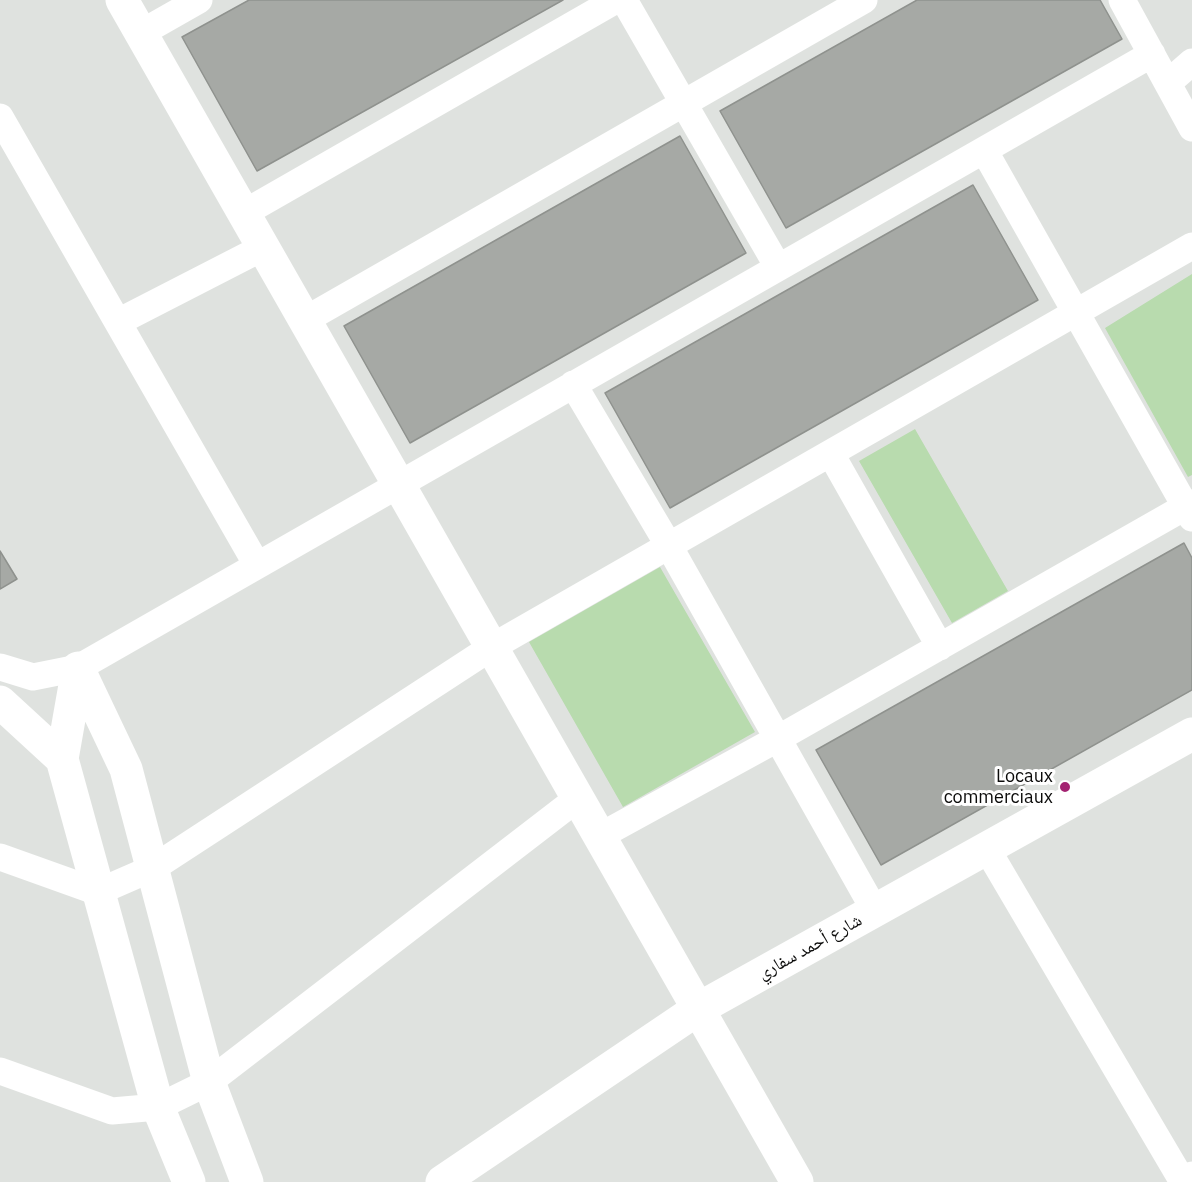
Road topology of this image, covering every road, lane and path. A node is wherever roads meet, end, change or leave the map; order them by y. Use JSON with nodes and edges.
{"nodes":[{"id":1,"x":122,"y":0,"type":"edge"},
{"id":2,"x":199,"y":0,"type":"edge"},
{"id":3,"x":616,"y":0,"type":"edge"},
{"id":4,"x":624,"y":0,"type":"edge"},
{"id":5,"x":864,"y":0,"type":"edge"},
{"id":6,"x":1122,"y":0,"type":"edge"},
{"id":7,"x":141,"y":33,"type":"junction"},
{"id":8,"x":1152,"y":54,"type":"junction"},
{"id":9,"x":1192,"y":63,"type":"edge"},
{"id":10,"x":1168,"y":84,"type":"junction"},
{"id":11,"x":683,"y":103,"type":"junction"},
{"id":12,"x":0,"y":117,"type":"edge"},
{"id":13,"x":1192,"y":128,"type":"edge"},
{"id":14,"x":984,"y":150,"type":"junction"},
{"id":15,"x":244,"y":213,"type":"junction"},
{"id":16,"x":1192,"y":246,"type":"edge"},
{"id":17,"x":264,"y":247,"type":"junction"},
{"id":18,"x":778,"y":267,"type":"junction"},
{"id":19,"x":1077,"y":314,"type":"junction"},
{"id":20,"x":305,"y":320,"type":"junction"},
{"id":21,"x":118,"y":322,"type":"junction"},
{"id":22,"x":573,"y":384,"type":"junction"},
{"id":23,"x":831,"y":454,"type":"junction"},
{"id":24,"x":399,"y":484,"type":"junction"},
{"id":25,"x":1190,"y":509,"type":"edge"},
{"id":26,"x":669,"y":546,"type":"junction"},
{"id":27,"x":257,"y":565,"type":"junction"},
{"id":28,"x":940,"y":647,"type":"junction"},
{"id":29,"x":492,"y":648,"type":"junction"},
{"id":30,"x":0,"y":667,"type":"edge"},
{"id":31,"x":78,"y":668,"type":"junction"},
{"id":32,"x":0,"y":702,"type":"edge"},
{"id":33,"x":1192,"y":734,"type":"edge"},
{"id":34,"x":779,"y":738,"type":"junction"},
{"id":35,"x":62,"y":759,"type":"junction"},
{"id":36,"x":578,"y":798,"type":"junction"},
{"id":37,"x":600,"y":836,"type":"junction"},
{"id":38,"x":987,"y":849,"type":"junction"},
{"id":39,"x":0,"y":857,"type":"edge"},
{"id":40,"x":153,"y":868,"type":"junction"},
{"id":41,"x":98,"y":892,"type":"junction"},
{"id":42,"x":875,"y":910,"type":"junction"},
{"id":43,"x":698,"y":1009,"type":"junction"},
{"id":44,"x":0,"y":1071,"type":"edge"},
{"id":45,"x":209,"y":1082,"type":"junction"},
{"id":46,"x":158,"y":1107,"type":"junction"},
{"id":47,"x":1192,"y":1178,"type":"edge"},
{"id":48,"x":189,"y":1182,"type":"edge"},
{"id":49,"x":247,"y":1182,"type":"edge"},
{"id":50,"x":442,"y":1182,"type":"edge"},
{"id":51,"x":797,"y":1182,"type":"edge"},
{"id":52,"x":1184,"y":1182,"type":"edge"}],
"edges":[{"from":1,"to":7,"type":"street"},
{"from":2,"to":7,"type":"street"},
{"from":3,"to":15,"type":"street"},
{"from":4,"to":11,"type":"street"},
{"from":5,"to":11,"type":"street"},
{"from":6,"to":8,"type":"street"},
{"from":7,"to":15,"type":"street"},
{"from":8,"to":10,"type":"street"},
{"from":8,"to":14,"type":"street"},
{"from":9,"to":10,"type":"street"},
{"from":10,"to":13,"type":"street"},
{"from":11,"to":18,"type":"street"},
{"from":11,"to":20,"type":"street"},
{"from":12,"to":21,"type":"street"},
{"from":14,"to":18,"type":"street"},
{"from":14,"to":19,"type":"street"},
{"from":15,"to":17,"type":"street"},
{"from":16,"to":19,"type":"street"},
{"from":17,"to":20,"type":"street"},
{"from":17,"to":21,"type":"street"},
{"from":18,"to":22,"type":"street"},
{"from":19,"to":23,"type":"street"},
{"from":19,"to":25,"type":"street"},
{"from":20,"to":24,"type":"street"},
{"from":21,"to":27,"type":"street"},
{"from":22,"to":24,"type":"street"},
{"from":22,"to":26,"type":"street"},
{"from":23,"to":26,"type":"street"},
{"from":23,"to":28,"type":"street"},
{"from":24,"to":27,"type":"street"},
{"from":24,"to":29,"type":"street"},
{"from":25,"to":28,"type":"street"},
{"from":26,"to":29,"type":"street"},
{"from":26,"to":34,"type":"street"},
{"from":27,"to":31,"type":"street"},
{"from":28,"to":34,"type":"street"},
{"from":29,"to":36,"type":"street"},
{"from":29,"to":40,"type":"street"},
{"from":30,"to":31,"type":"street"},
{"from":31,"to":35,"type":"street"},
{"from":31,"to":40,"type":"street"},
{"from":32,"to":35,"type":"street"},
{"from":33,"to":38,"type":"street","name":"شارع أحمد سفاري"},
{"from":34,"to":37,"type":"street"},
{"from":34,"to":42,"type":"street"},
{"from":35,"to":41,"type":"street"},
{"from":36,"to":37,"type":"street"},
{"from":36,"to":45,"type":"street"},
{"from":37,"to":43,"type":"street"},
{"from":38,"to":42,"type":"street","name":"شارع أحمد سفاري"},
{"from":38,"to":52,"type":"street"},
{"from":39,"to":41,"type":"street"},
{"from":40,"to":41,"type":"street"},
{"from":40,"to":45,"type":"street"},
{"from":41,"to":46,"type":"street"},
{"from":42,"to":43,"type":"street","name":"شارع أحمد سفاري"},
{"from":43,"to":50,"type":"street","name":"شارع أحمد سفاري"},
{"from":43,"to":51,"type":"street"},
{"from":44,"to":46,"type":"street"},
{"from":45,"to":46,"type":"street"},
{"from":45,"to":49,"type":"street"},
{"from":46,"to":48,"type":"street"},
{"from":47,"to":52,"type":"street"}]}
